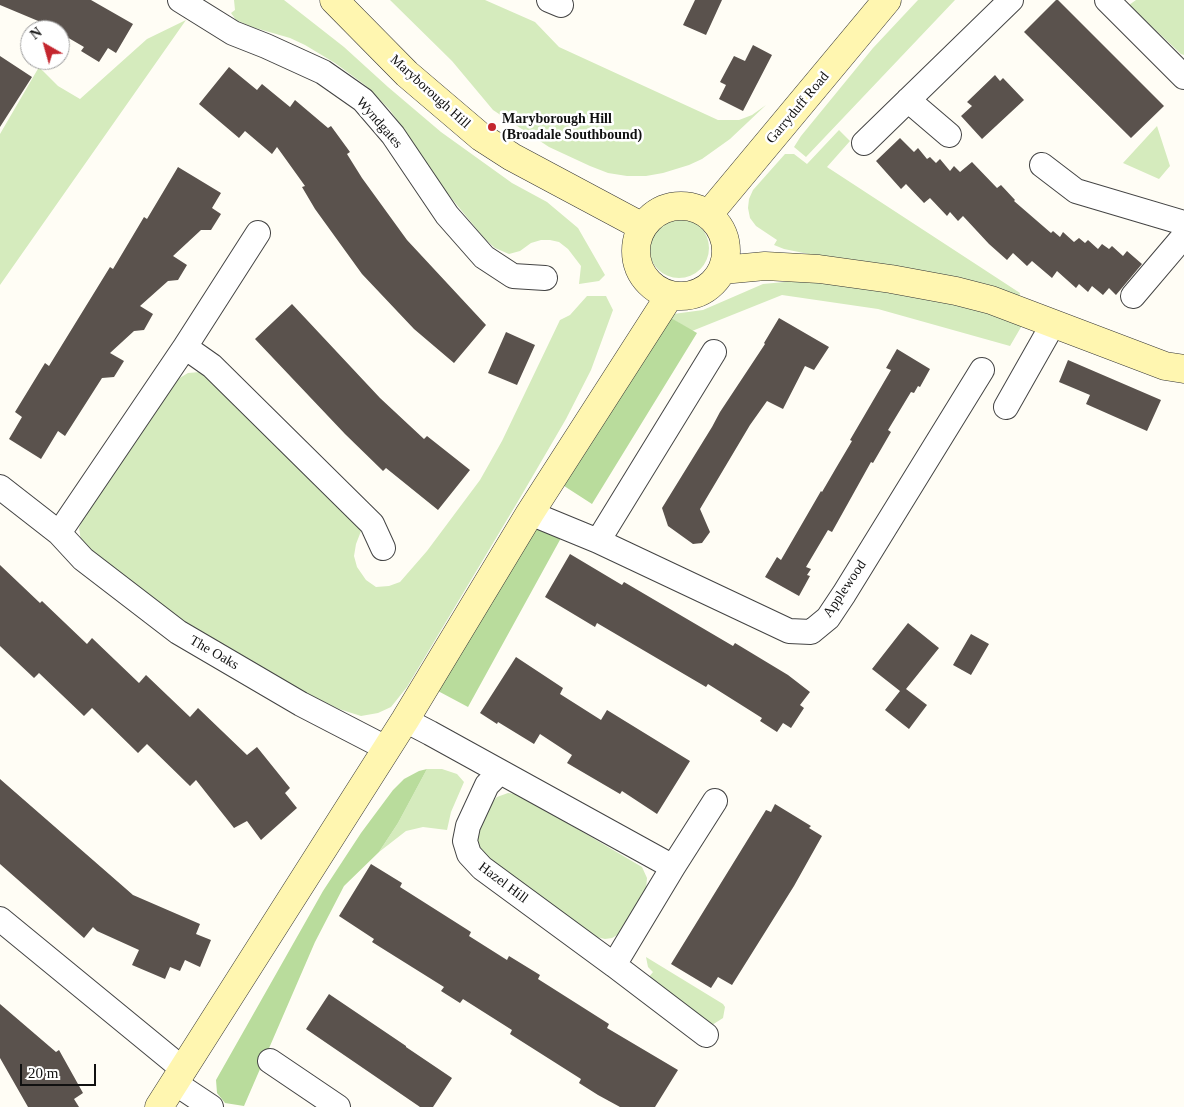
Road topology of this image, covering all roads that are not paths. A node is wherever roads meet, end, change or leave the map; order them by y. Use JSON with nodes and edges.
{"nodes":[{"id":1,"x":180,"y":0,"type":"edge"},
{"id":2,"x":334,"y":0,"type":"edge"},
{"id":3,"x":887,"y":0,"type":"edge"},
{"id":4,"x":1011,"y":0,"type":"edge"},
{"id":5,"x":1107,"y":0,"type":"edge"},
{"id":6,"x":1184,"y":77,"type":"edge"},
{"id":7,"x":908,"y":100,"type":"junction"},
{"id":8,"x":948,"y":135,"type":"dead end"},
{"id":9,"x":864,"y":143,"type":"dead end"},
{"id":10,"x":1042,"y":165,"type":"dead end"},
{"id":11,"x":708,"y":215,"type":"junction"},
{"id":12,"x":1184,"y":223,"type":"edge"},
{"id":13,"x":643,"y":227,"type":"junction"},
{"id":14,"x":258,"y":233,"type":"dead end"},
{"id":15,"x":1184,"y":236,"type":"edge"},
{"id":16,"x":722,"y":270,"type":"junction"},
{"id":17,"x":545,"y":278,"type":"dead end"},
{"id":18,"x":670,"y":295,"type":"junction"},
{"id":19,"x":1133,"y":296,"type":"dead end"},
{"id":20,"x":1053,"y":324,"type":"junction"},
{"id":21,"x":185,"y":347,"type":"junction"},
{"id":22,"x":714,"y":352,"type":"dead end"},
{"id":23,"x":1184,"y":369,"type":"edge"},
{"id":24,"x":982,"y":370,"type":"dead end"},
{"id":25,"x":1006,"y":407,"type":"dead end"},
{"id":26,"x":0,"y":487,"type":"edge"},
{"id":27,"x":530,"y":513,"type":"junction"},
{"id":28,"x":59,"y":533,"type":"junction"},
{"id":29,"x":598,"y":541,"type":"junction"},
{"id":30,"x":382,"y":548,"type":"dead end"},
{"id":31,"x":405,"y":720,"type":"junction"},
{"id":32,"x":386,"y":748,"type":"junction"},
{"id":33,"x":500,"y":772,"type":"junction"},
{"id":34,"x":715,"y":800,"type":"dead end"},
{"id":35,"x":673,"y":867,"type":"junction"},
{"id":36,"x":0,"y":920,"type":"edge"},
{"id":37,"x":614,"y":965,"type":"junction"},
{"id":38,"x":706,"y":1035,"type":"dead end"},
{"id":39,"x":270,"y":1061,"type":"dead end"},
{"id":40,"x":180,"y":1076,"type":"junction"},
{"id":41,"x":325,"y":1103,"type":"edge"},
{"id":42,"x":159,"y":1107,"type":"edge"},
{"id":43,"x":211,"y":1107,"type":"edge"}],
"edges":[{"from":1,"to":17,"type":"street","name":"Wyndgates"},
{"from":2,"to":13,"type":"street","name":"Maryborough Hill"},
{"from":3,"to":11,"type":"street","name":"Garryduff Road"},
{"from":4,"to":7,"type":"street"},
{"from":5,"to":6,"type":"street"},
{"from":7,"to":8,"type":"street"},
{"from":7,"to":9,"type":"street"},
{"from":10,"to":12,"type":"street"},
{"from":11,"to":13,"type":"street"},
{"from":11,"to":16,"type":"street"},
{"from":13,"to":18,"type":"street"},
{"from":14,"to":21,"type":"street"},
{"from":15,"to":19,"type":"street"},
{"from":16,"to":18,"type":"street"},
{"from":16,"to":20,"type":"street"},
{"from":18,"to":27,"type":"street"},
{"from":20,"to":23,"type":"street"},
{"from":20,"to":25,"type":"street"},
{"from":21,"to":28,"type":"street"},
{"from":21,"to":30,"type":"street"},
{"from":22,"to":29,"type":"street"},
{"from":24,"to":29,"type":"street","name":"Applewood"},
{"from":26,"to":28,"type":"street","name":"The Oaks"},
{"from":27,"to":29,"type":"street","name":"Applewood"},
{"from":27,"to":31,"type":"street"},
{"from":28,"to":32,"type":"street","name":"The Oaks"},
{"from":31,"to":32,"type":"street"},
{"from":31,"to":33,"type":"street"},
{"from":32,"to":40,"type":"street"},
{"from":33,"to":35,"type":"street"},
{"from":33,"to":37,"type":"street","name":"Hazel Hill"},
{"from":34,"to":35,"type":"street"},
{"from":35,"to":37,"type":"street"},
{"from":36,"to":40,"type":"street"},
{"from":37,"to":38,"type":"street","name":"Hazel Hill"},
{"from":39,"to":41,"type":"street"},
{"from":40,"to":42,"type":"street"},
{"from":40,"to":43,"type":"street"}]}
